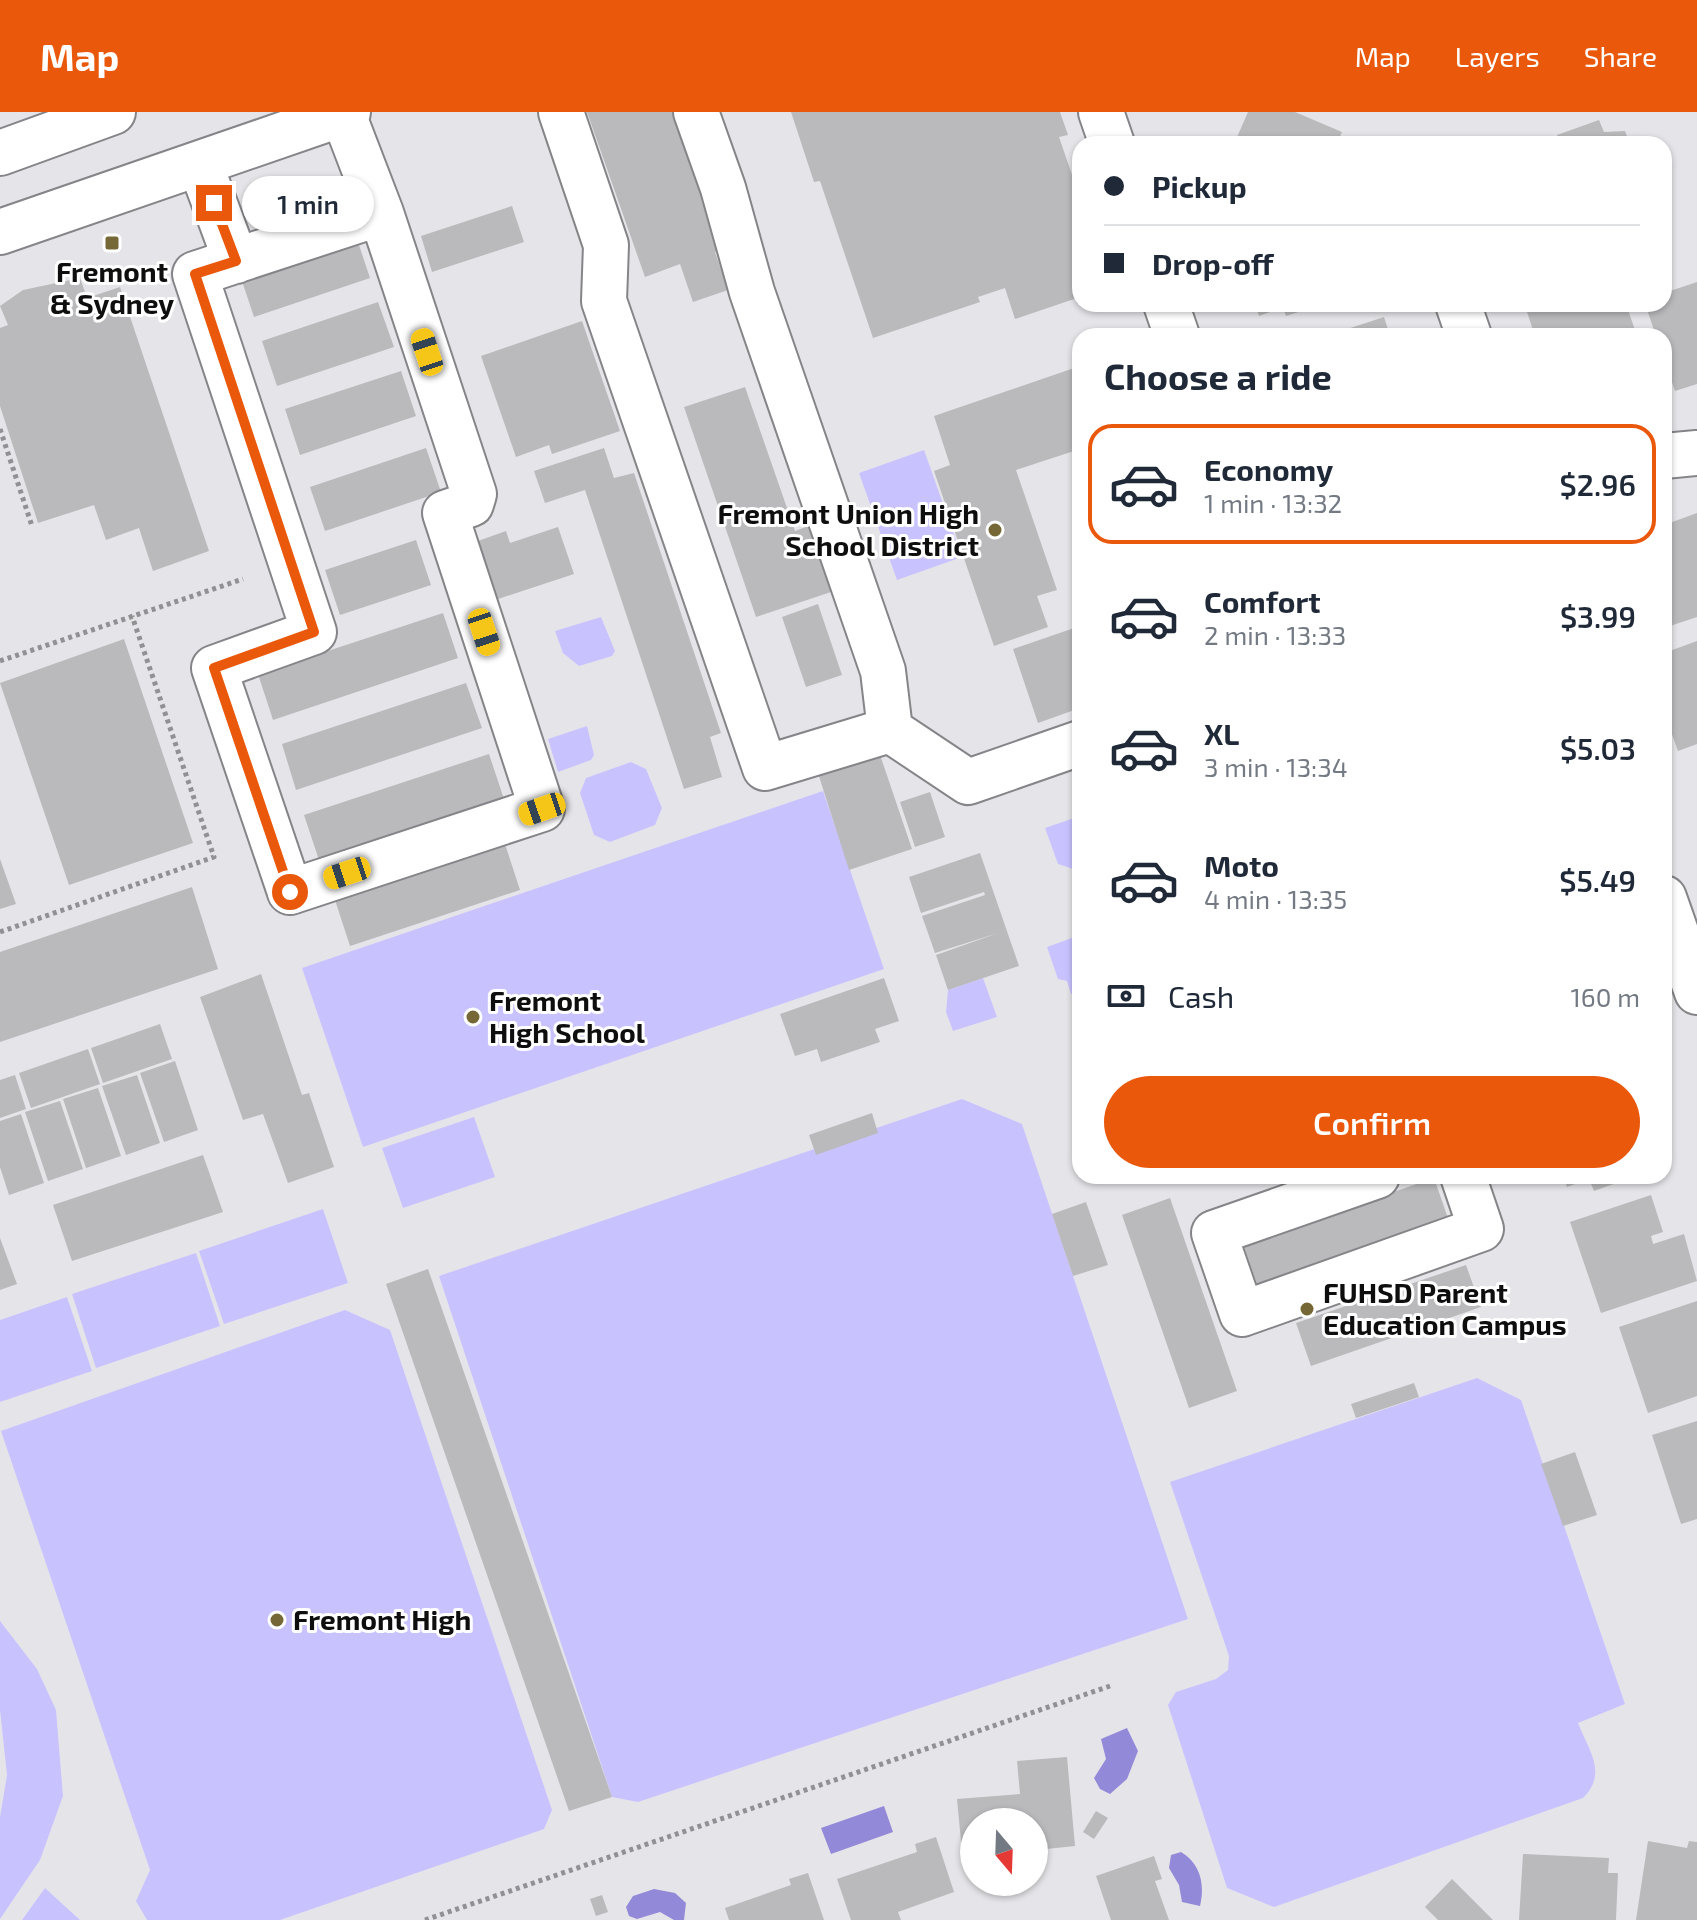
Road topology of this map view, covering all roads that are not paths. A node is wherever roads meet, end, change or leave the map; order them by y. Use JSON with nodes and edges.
{"nodes":[{"id":1,"x":113,"y":112,"type":"edge"},
{"id":2,"x":561,"y":112,"type":"edge"},
{"id":3,"x":696,"y":112,"type":"edge"},
{"id":4,"x":1101,"y":112,"type":"edge"},
{"id":5,"x":346,"y":113,"type":"edge"},
{"id":6,"x":1109,"y":136,"type":"edge"},
{"id":7,"x":0,"y":153,"type":"edge"},
{"id":8,"x":200,"y":164,"type":"junction"},
{"id":9,"x":381,"y":213,"type":"junction"},
{"id":10,"x":2,"y":226,"type":"edge"},
{"id":11,"x":236,"y":261,"type":"junction"},
{"id":12,"x":1697,"y":453,"type":"edge"},
{"id":13,"x":1672,"y":455,"type":"edge"},
{"id":14,"x":890,"y":730,"type":"junction"},
{"id":15,"x":1072,"y":746,"type":"edge"},
{"id":16,"x":1672,"y":913,"type":"edge"},
{"id":17,"x":1690,"y":947,"type":"edge"},
{"id":18,"x":1697,"y":992,"type":"edge"},
{"id":19,"x":1354,"y":1184,"type":"edge"},
{"id":20,"x":1466,"y":1184,"type":"edge"}],
"edges":[{"from":1,"to":7,"type":"main road"},
{"from":2,"to":14,"type":"main road"},
{"from":3,"to":14,"type":"main road"},
{"from":4,"to":6,"type":"main road"},
{"from":5,"to":8,"type":"main road"},
{"from":5,"to":9,"type":"main road"},
{"from":8,"to":10,"type":"main road"},
{"from":8,"to":11,"type":"main road"},
{"from":9,"to":11,"type":"main road"},
{"from":9,"to":11,"type":"main road"},
{"from":12,"to":13,"type":"main road"},
{"from":14,"to":15,"type":"main road"},
{"from":16,"to":17,"type":"main road"},
{"from":17,"to":18,"type":"main road"},
{"from":19,"to":20,"type":"main road"}]}
